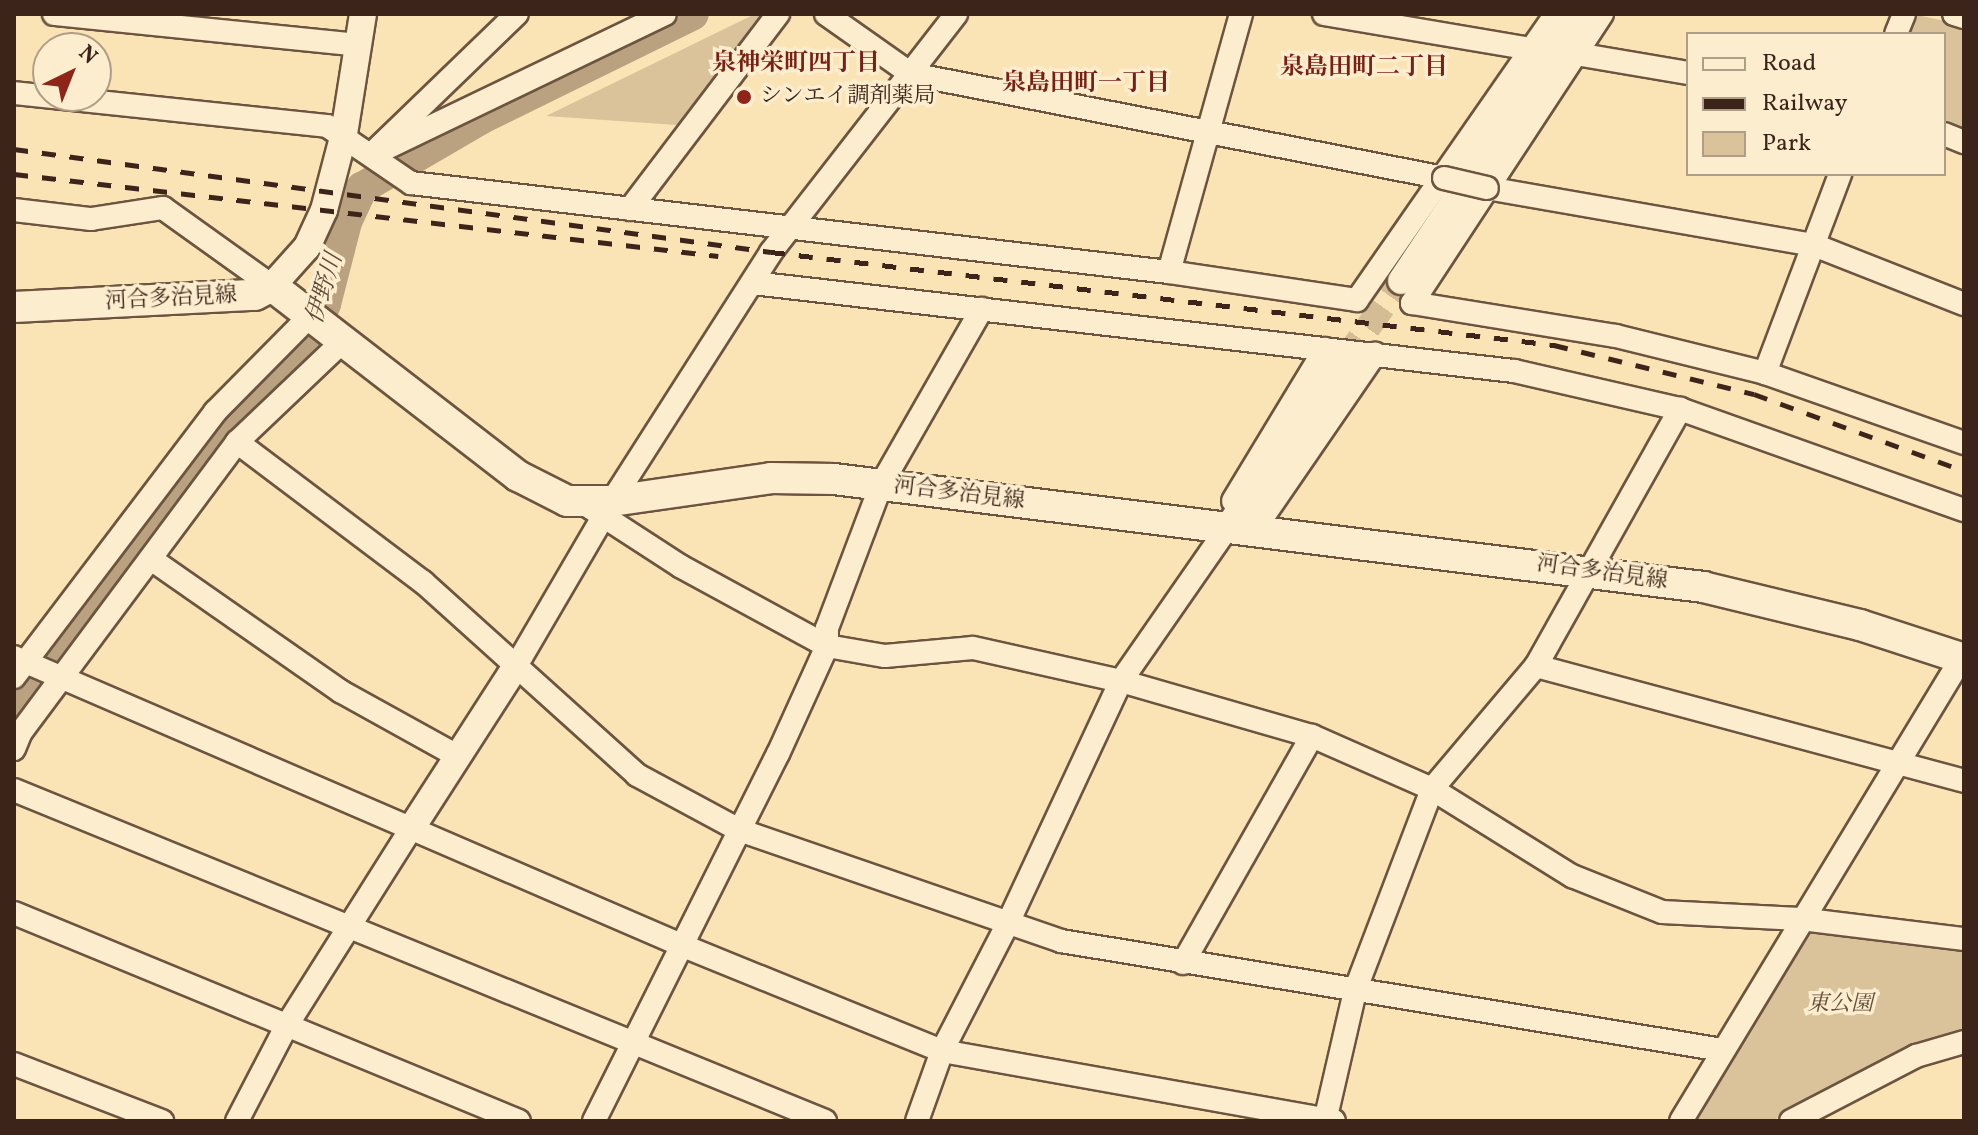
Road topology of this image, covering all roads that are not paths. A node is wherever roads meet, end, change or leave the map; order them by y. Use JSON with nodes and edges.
{"nodes":[{"id":1,"x":54,"y":14,"type":"edge"},
{"id":2,"x":363,"y":14,"type":"edge"},
{"id":3,"x":517,"y":14,"type":"edge"},
{"id":4,"x":665,"y":14,"type":"edge"},
{"id":5,"x":778,"y":14,"type":"edge"},
{"id":6,"x":826,"y":14,"type":"edge"},
{"id":7,"x":956,"y":14,"type":"edge"},
{"id":8,"x":1241,"y":14,"type":"edge"},
{"id":9,"x":1556,"y":14,"type":"edge"},
{"id":10,"x":1579,"y":14,"type":"edge"},
{"id":11,"x":1602,"y":14,"type":"edge"},
{"id":12,"x":1954,"y":14,"type":"edge"},
{"id":13,"x":1335,"y":15,"type":"edge"},
{"id":14,"x":1964,"y":17,"type":"edge"},
{"id":15,"x":359,"y":45,"type":"junction"},
{"id":16,"x":1532,"y":49,"type":"junction"},
{"id":17,"x":1576,"y":54,"type":"junction"},
{"id":18,"x":1686,"y":73,"type":"edge"},
{"id":19,"x":911,"y":74,"type":"junction"},
{"id":20,"x":14,"y":93,"type":"edge"},
{"id":21,"x":1209,"y":132,"type":"junction"},
{"id":22,"x":344,"y":134,"type":"junction"},
{"id":23,"x":372,"y":155,"type":"junction"},
{"id":24,"x":1839,"y":176,"type":"edge"},
{"id":25,"x":1444,"y":178,"type":"junction"},
{"id":26,"x":1487,"y":188,"type":"junction"},
{"id":27,"x":630,"y":209,"type":"junction"},
{"id":28,"x":14,"y":210,"type":"edge"},
{"id":29,"x":793,"y":229,"type":"junction"},
{"id":30,"x":1814,"y":245,"type":"junction"},
{"id":31,"x":1169,"y":272,"type":"junction"},
{"id":32,"x":1401,"y":281,"type":"tunnel mouth"},
{"id":33,"x":753,"y":283,"type":"junction"},
{"id":34,"x":272,"y":286,"type":"junction"},
{"id":35,"x":1964,"y":304,"type":"edge"},
{"id":36,"x":14,"y":307,"type":"edge"},
{"id":37,"x":982,"y":309,"type":"junction"},
{"id":38,"x":326,"y":332,"type":"junction"},
{"id":39,"x":1375,"y":354,"type":"junction"},
{"id":40,"x":1335,"y":355,"type":"junction"},
{"id":41,"x":1765,"y":373,"type":"junction"},
{"id":42,"x":1680,"y":409,"type":"junction"},
{"id":43,"x":237,"y":442,"type":"junction"},
{"id":44,"x":1964,"y":443,"type":"edge"},
{"id":45,"x":881,"y":485,"type":"junction"},
{"id":46,"x":598,"y":507,"type":"junction"},
{"id":47,"x":1964,"y":510,"type":"edge"},
{"id":48,"x":1233,"y":528,"type":"junction"},
{"id":49,"x":151,"y":559,"type":"junction"},
{"id":50,"x":1589,"y":569,"type":"junction"},
{"id":51,"x":827,"y":646,"type":"junction"},
{"id":52,"x":1963,"y":657,"type":"edge"},
{"id":53,"x":18,"y":665,"type":"edge"},
{"id":54,"x":516,"y":666,"type":"junction"},
{"id":55,"x":1536,"y":666,"type":"junction"},
{"id":56,"x":64,"y":679,"type":"junction"},
{"id":57,"x":1121,"y":681,"type":"junction"},
{"id":58,"x":1312,"y":736,"type":"junction"},
{"id":59,"x":16,"y":739,"type":"edge"},
{"id":60,"x":459,"y":757,"type":"junction"},
{"id":61,"x":1897,"y":759,"type":"junction"},
{"id":62,"x":1964,"y":781,"type":"edge"},
{"id":63,"x":1432,"y":789,"type":"junction"},
{"id":64,"x":14,"y":790,"type":"edge"},
{"id":65,"x":411,"y":829,"type":"junction"},
{"id":66,"x":739,"y":830,"type":"junction"},
{"id":67,"x":14,"y":913,"type":"edge"},
{"id":68,"x":1800,"y":919,"type":"junction"},
{"id":69,"x":1008,"y":923,"type":"junction"},
{"id":70,"x":349,"y":927,"type":"junction"},
{"id":71,"x":1964,"y":939,"type":"edge"},
{"id":72,"x":681,"y":945,"type":"junction"},
{"id":73,"x":1183,"y":963,"type":"junction"},
{"id":74,"x":1355,"y":991,"type":"junction"},
{"id":75,"x":287,"y":1025,"type":"junction"},
{"id":76,"x":632,"y":1042,"type":"junction"},
{"id":77,"x":1964,"y":1042,"type":"edge"},
{"id":78,"x":1722,"y":1050,"type":"junction"},
{"id":79,"x":942,"y":1051,"type":"junction"},
{"id":80,"x":14,"y":1064,"type":"edge"},
{"id":81,"x":162,"y":1121,"type":"edge"},
{"id":82,"x":237,"y":1121,"type":"edge"},
{"id":83,"x":519,"y":1121,"type":"edge"},
{"id":84,"x":594,"y":1121,"type":"edge"},
{"id":85,"x":825,"y":1121,"type":"edge"},
{"id":86,"x":917,"y":1121,"type":"edge"},
{"id":87,"x":1328,"y":1121,"type":"edge"},
{"id":88,"x":1681,"y":1121,"type":"edge"},
{"id":89,"x":1791,"y":1121,"type":"edge"}],
"edges":[{"from":1,"to":15,"type":"street"},
{"from":2,"to":15,"type":"street"},
{"from":3,"to":23,"type":"street"},
{"from":4,"to":23,"type":"street"},
{"from":5,"to":27,"type":"street"},
{"from":6,"to":19,"type":"street"},
{"from":7,"to":19,"type":"street"},
{"from":8,"to":21,"type":"street"},
{"from":9,"to":16,"type":"street"},
{"from":10,"to":32,"type":"street"},
{"from":11,"to":17,"type":"street"},
{"from":12,"to":14,"type":"street"},
{"from":13,"to":16,"type":"street"},
{"from":15,"to":22,"type":"street"},
{"from":16,"to":25,"type":"street"},
{"from":17,"to":18,"type":"street"},
{"from":17,"to":26,"type":"street"},
{"from":19,"to":21,"type":"street"},
{"from":19,"to":29,"type":"street"},
{"from":20,"to":22,"type":"street"},
{"from":21,"to":25,"type":"street"},
{"from":21,"to":31,"type":"street"},
{"from":22,"to":23,"type":"street"},
{"from":22,"to":34,"type":"street"},
{"from":23,"to":27,"type":"street"},
{"from":24,"to":30,"type":"street"},
{"from":25,"to":26,"type":"street","bridge":true},
{"from":25,"to":31,"type":"street"},
{"from":26,"to":30,"type":"street"},
{"from":26,"to":41,"type":"street"},
{"from":27,"to":29,"type":"street"},
{"from":28,"to":34,"type":"street"},
{"from":29,"to":31,"type":"street"},
{"from":29,"to":33,"type":"street"},
{"from":30,"to":35,"type":"street"},
{"from":30,"to":41,"type":"street"},
{"from":33,"to":37,"type":"street"},
{"from":33,"to":46,"type":"street"},
{"from":34,"to":36,"type":"main road","name":"河合多治見線"},
{"from":34,"to":38,"type":"main road","name":"河合多治見線"},
{"from":37,"to":40,"type":"street"},
{"from":37,"to":45,"type":"street"},
{"from":38,"to":43,"type":"street"},
{"from":38,"to":46,"type":"main road","name":"河合多治見線"},
{"from":38,"to":53,"type":"street"},
{"from":39,"to":40,"type":"street"},
{"from":39,"to":42,"type":"street"},
{"from":39,"to":48,"type":"street"},
{"from":40,"to":48,"type":"street"},
{"from":41,"to":44,"type":"street"},
{"from":42,"to":47,"type":"street"},
{"from":42,"to":50,"type":"street"},
{"from":43,"to":49,"type":"street"},
{"from":43,"to":54,"type":"street"},
{"from":45,"to":46,"type":"main road","name":"河合多治見線"},
{"from":45,"to":48,"type":"main road","name":"河合多治見線"},
{"from":45,"to":51,"type":"street"},
{"from":46,"to":51,"type":"street"},
{"from":46,"to":54,"type":"street"},
{"from":48,"to":50,"type":"main road","name":"河合多治見線"},
{"from":48,"to":57,"type":"street"},
{"from":49,"to":56,"type":"street"},
{"from":49,"to":60,"type":"street"},
{"from":50,"to":52,"type":"main road","name":"河合多治見線"},
{"from":50,"to":55,"type":"street"},
{"from":51,"to":57,"type":"street"},
{"from":51,"to":66,"type":"street"},
{"from":52,"to":61,"type":"street"},
{"from":53,"to":56,"type":"street"},
{"from":54,"to":60,"type":"street"},
{"from":54,"to":66,"type":"street"},
{"from":55,"to":61,"type":"street"},
{"from":55,"to":63,"type":"street"},
{"from":56,"to":59,"type":"street"},
{"from":56,"to":65,"type":"street"},
{"from":57,"to":58,"type":"street"},
{"from":57,"to":69,"type":"street"},
{"from":58,"to":63,"type":"street"},
{"from":58,"to":73,"type":"street"},
{"from":60,"to":65,"type":"street"},
{"from":61,"to":62,"type":"street"},
{"from":61,"to":68,"type":"street"},
{"from":63,"to":68,"type":"street"},
{"from":63,"to":74,"type":"street"},
{"from":64,"to":70,"type":"street"},
{"from":65,"to":70,"type":"street"},
{"from":65,"to":72,"type":"street"},
{"from":66,"to":69,"type":"street"},
{"from":66,"to":72,"type":"street"},
{"from":67,"to":75,"type":"street"},
{"from":68,"to":71,"type":"street"},
{"from":68,"to":78,"type":"street"},
{"from":69,"to":73,"type":"street"},
{"from":69,"to":79,"type":"street"},
{"from":70,"to":75,"type":"street"},
{"from":70,"to":76,"type":"street"},
{"from":72,"to":76,"type":"street"},
{"from":72,"to":79,"type":"street"},
{"from":73,"to":74,"type":"street"},
{"from":74,"to":78,"type":"street"},
{"from":74,"to":87,"type":"street"},
{"from":75,"to":82,"type":"street"},
{"from":75,"to":83,"type":"street"},
{"from":76,"to":84,"type":"street"},
{"from":76,"to":85,"type":"street"},
{"from":77,"to":89,"type":"street"},
{"from":78,"to":88,"type":"street"},
{"from":79,"to":86,"type":"street"},
{"from":79,"to":87,"type":"street"},
{"from":80,"to":81,"type":"street"}]}
